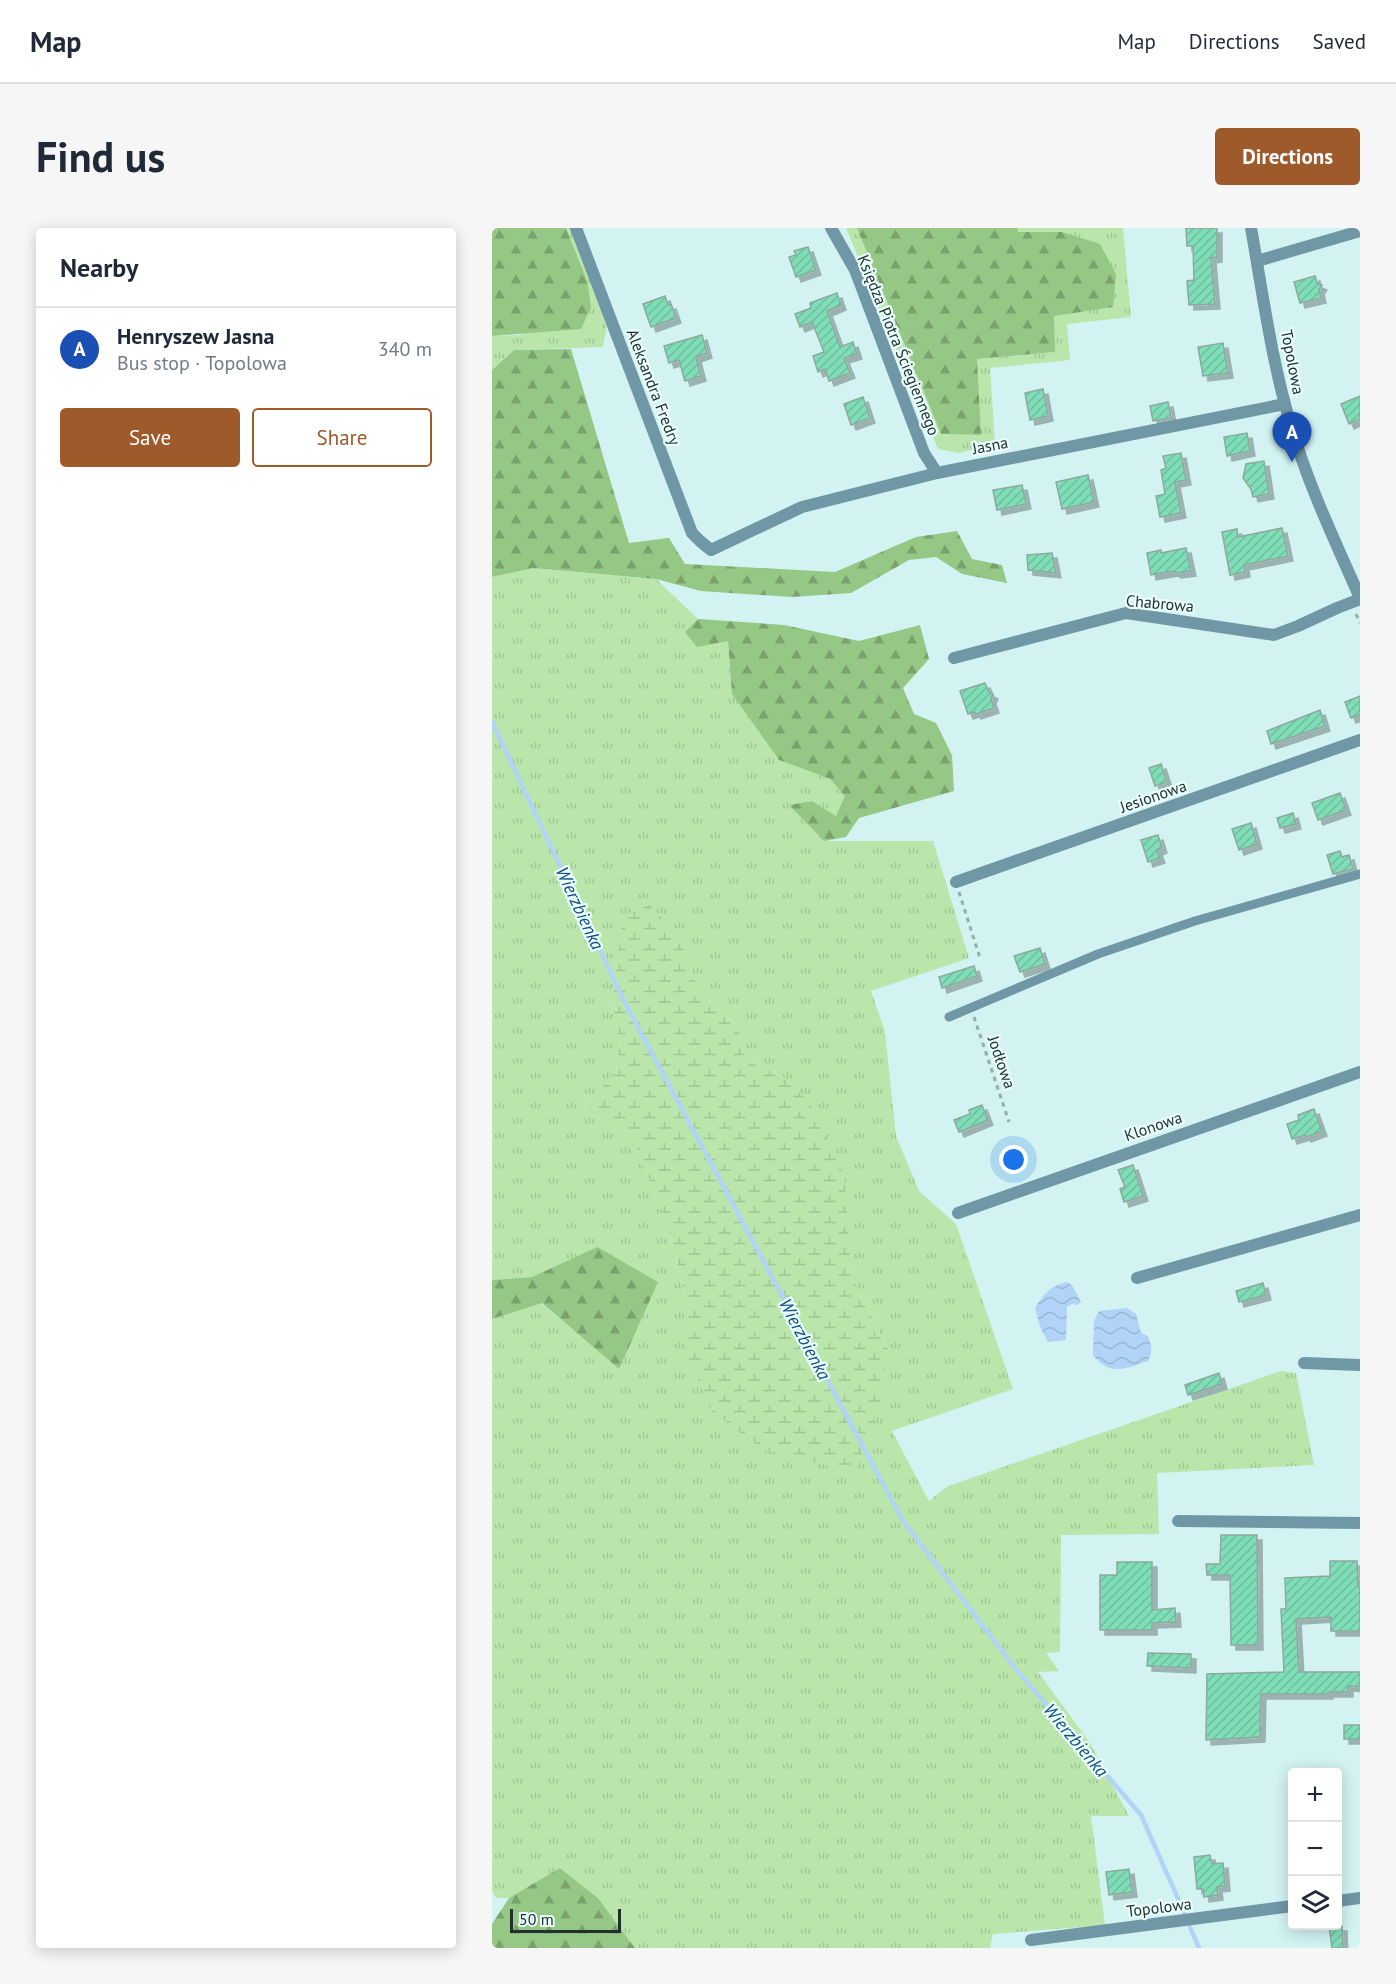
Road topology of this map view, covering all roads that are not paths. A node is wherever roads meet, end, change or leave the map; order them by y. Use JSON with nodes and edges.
{"nodes":[{"id":1,"x":576,"y":228,"type":"edge"},
{"id":2,"x":831,"y":228,"type":"edge"},
{"id":3,"x":1251,"y":228,"type":"edge"},
{"id":4,"x":1360,"y":231,"type":"edge"},
{"id":5,"x":1257,"y":261,"type":"junction"},
{"id":6,"x":1285,"y":404,"type":"junction"},
{"id":7,"x":937,"y":473,"type":"junction"},
{"id":8,"x":711,"y":550,"type":"joint"},
{"id":9,"x":1360,"y":599,"type":"edge"},
{"id":10,"x":954,"y":658,"type":"dead end"},
{"id":11,"x":1360,"y":741,"type":"edge"},
{"id":12,"x":1360,"y":874,"type":"edge"},
{"id":13,"x":956,"y":882,"type":"road end"},
{"id":14,"x":949,"y":1017,"type":"dead end"},
{"id":15,"x":1360,"y":1072,"type":"edge"},
{"id":16,"x":958,"y":1213,"type":"dead end"},
{"id":17,"x":1360,"y":1215,"type":"edge"},
{"id":18,"x":1137,"y":1278,"type":"dead end"},
{"id":19,"x":1304,"y":1363,"type":"dead end"},
{"id":20,"x":1360,"y":1365,"type":"edge"},
{"id":21,"x":1178,"y":1521,"type":"dead end"},
{"id":22,"x":1360,"y":1523,"type":"edge"},
{"id":23,"x":1360,"y":1898,"type":"edge"},
{"id":24,"x":1342,"y":1900,"type":"edge"},
{"id":25,"x":1288,"y":1907,"type":"edge"},
{"id":26,"x":1031,"y":1940,"type":"dead end"}],
"edges":[{"from":1,"to":8,"type":"street","name":"Aleksandra Fredry"},
{"from":2,"to":7,"type":"street","name":"Księdza Piotra Ściegiennego"},
{"from":3,"to":5,"type":"street","name":"Topolowa"},
{"from":4,"to":5,"type":"street"},
{"from":5,"to":6,"type":"street","name":"Topolowa"},
{"from":6,"to":7,"type":"street","name":"Jasna"},
{"from":6,"to":9,"type":"street","name":"Topolowa"},
{"from":7,"to":8,"type":"street","name":"Jasna"},
{"from":9,"to":10,"type":"street","name":"Chabrowa"},
{"from":11,"to":13,"type":"street","name":"Jesionowa"},
{"from":12,"to":14,"type":"lane"},
{"from":15,"to":16,"type":"street","name":"Klonowa"},
{"from":17,"to":18,"type":"street"},
{"from":19,"to":20,"type":"street"},
{"from":21,"to":22,"type":"street"},
{"from":23,"to":24,"type":"street"},
{"from":25,"to":26,"type":"street","name":"Topolowa"}]}
